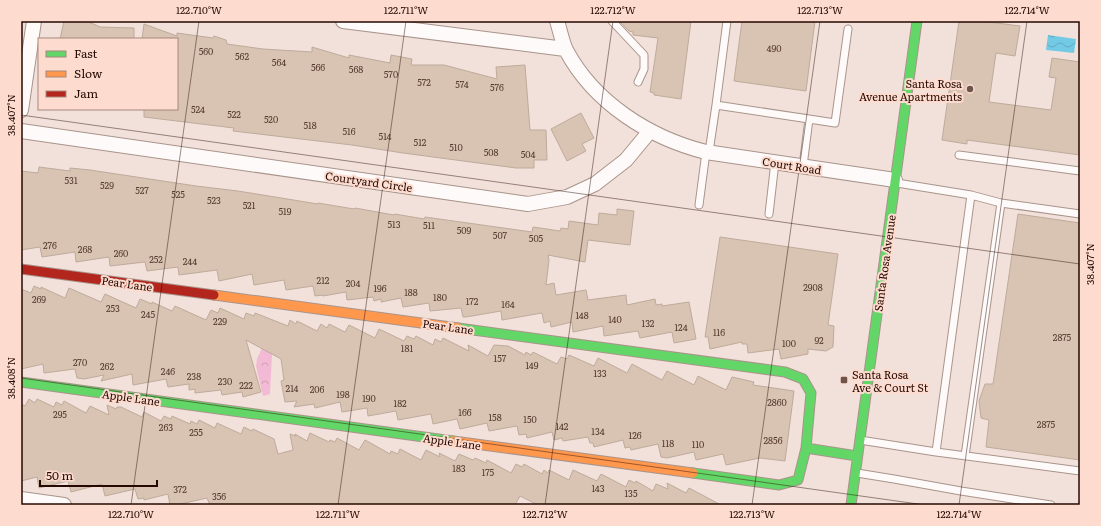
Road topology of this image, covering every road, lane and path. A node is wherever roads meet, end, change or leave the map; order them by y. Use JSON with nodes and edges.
{"nodes":[{"id":1,"x":34,"y":21,"type":"edge"},
{"id":2,"x":343,"y":21,"type":"edge"},
{"id":3,"x":558,"y":21,"type":"edge"},
{"id":4,"x":612,"y":21,"type":"edge"},
{"id":5,"x":727,"y":21,"type":"edge"},
{"id":6,"x":917,"y":21,"type":"edge"},
{"id":7,"x":848,"y":29,"type":"dead end"},
{"id":8,"x":565,"y":49,"type":"junction"},
{"id":9,"x":638,"y":82,"type":"dead end"},
{"id":10,"x":716,"y":105,"type":"junction"},
{"id":11,"x":21,"y":110,"type":"edge"},
{"id":12,"x":809,"y":119,"type":"junction"},
{"id":13,"x":21,"y":131,"type":"edge"},
{"id":14,"x":650,"y":131,"type":"junction"},
{"id":15,"x":708,"y":152,"type":"junction"},
{"id":16,"x":959,"y":155,"type":"dead end"},
{"id":17,"x":775,"y":162,"type":"junction"},
{"id":18,"x":803,"y":166,"type":"junction"},
{"id":19,"x":1080,"y":171,"type":"edge"},
{"id":20,"x":895,"y":181,"type":"junction"},
{"id":21,"x":971,"y":195,"type":"junction"},
{"id":22,"x":1001,"y":203,"type":"junction"},
{"id":23,"x":700,"y":205,"type":"dead end"},
{"id":24,"x":769,"y":214,"type":"dead end"},
{"id":25,"x":1080,"y":214,"type":"edge"},
{"id":26,"x":21,"y":268,"type":"edge"},
{"id":27,"x":21,"y":382,"type":"edge"},
{"id":28,"x":860,"y":440,"type":"junction"},
{"id":29,"x":806,"y":448,"type":"junction"},
{"id":30,"x":936,"y":452,"type":"junction"},
{"id":31,"x":857,"y":456,"type":"junction"},
{"id":32,"x":965,"y":456,"type":"junction"},
{"id":33,"x":1080,"y":471,"type":"edge"},
{"id":34,"x":856,"y":473,"type":"junction"},
{"id":35,"x":21,"y":499,"type":"edge"},
{"id":36,"x":64,"y":505,"type":"edge"},
{"id":37,"x":851,"y":505,"type":"edge"},
{"id":38,"x":1050,"y":505,"type":"edge"}],
"edges":[{"from":1,"to":11,"type":"street"},
{"from":2,"to":8,"type":"street"},
{"from":3,"to":8,"type":"street"},
{"from":4,"to":9,"type":"lane"},
{"from":5,"to":10,"type":"lane"},
{"from":6,"to":20,"type":"street","name":"Santa Rosa Avenue"},
{"from":7,"to":12,"type":"lane"},
{"from":8,"to":14,"type":"street"},
{"from":10,"to":12,"type":"lane"},
{"from":10,"to":15,"type":"lane"},
{"from":12,"to":18,"type":"lane"},
{"from":13,"to":14,"type":"street","name":"Courtyard Circle"},
{"from":14,"to":15,"type":"street","name":"Court Road"},
{"from":15,"to":17,"type":"street","name":"Court Road"},
{"from":15,"to":23,"type":"lane"},
{"from":16,"to":19,"type":"lane"},
{"from":17,"to":18,"type":"street","name":"Court Road"},
{"from":17,"to":24,"type":"lane"},
{"from":18,"to":20,"type":"street","name":"Court Road"},
{"from":20,"to":21,"type":"lane"},
{"from":20,"to":28,"type":"street","name":"Santa Rosa Avenue"},
{"from":21,"to":22,"type":"lane"},
{"from":21,"to":30,"type":"lane"},
{"from":22,"to":25,"type":"lane"},
{"from":22,"to":32,"type":"lane"},
{"from":26,"to":29,"type":"street","name":"Pear Lane"},
{"from":27,"to":29,"type":"street","name":"Apple Lane"},
{"from":28,"to":30,"type":"lane"},
{"from":28,"to":31,"type":"street","name":"Santa Rosa Avenue"},
{"from":29,"to":31,"type":"street"},
{"from":30,"to":32,"type":"lane"},
{"from":31,"to":34,"type":"street","name":"Santa Rosa Avenue"},
{"from":32,"to":33,"type":"lane"},
{"from":34,"to":37,"type":"street","name":"Santa Rosa Avenue"},
{"from":34,"to":38,"type":"lane"},
{"from":35,"to":36,"type":"street"}]}
